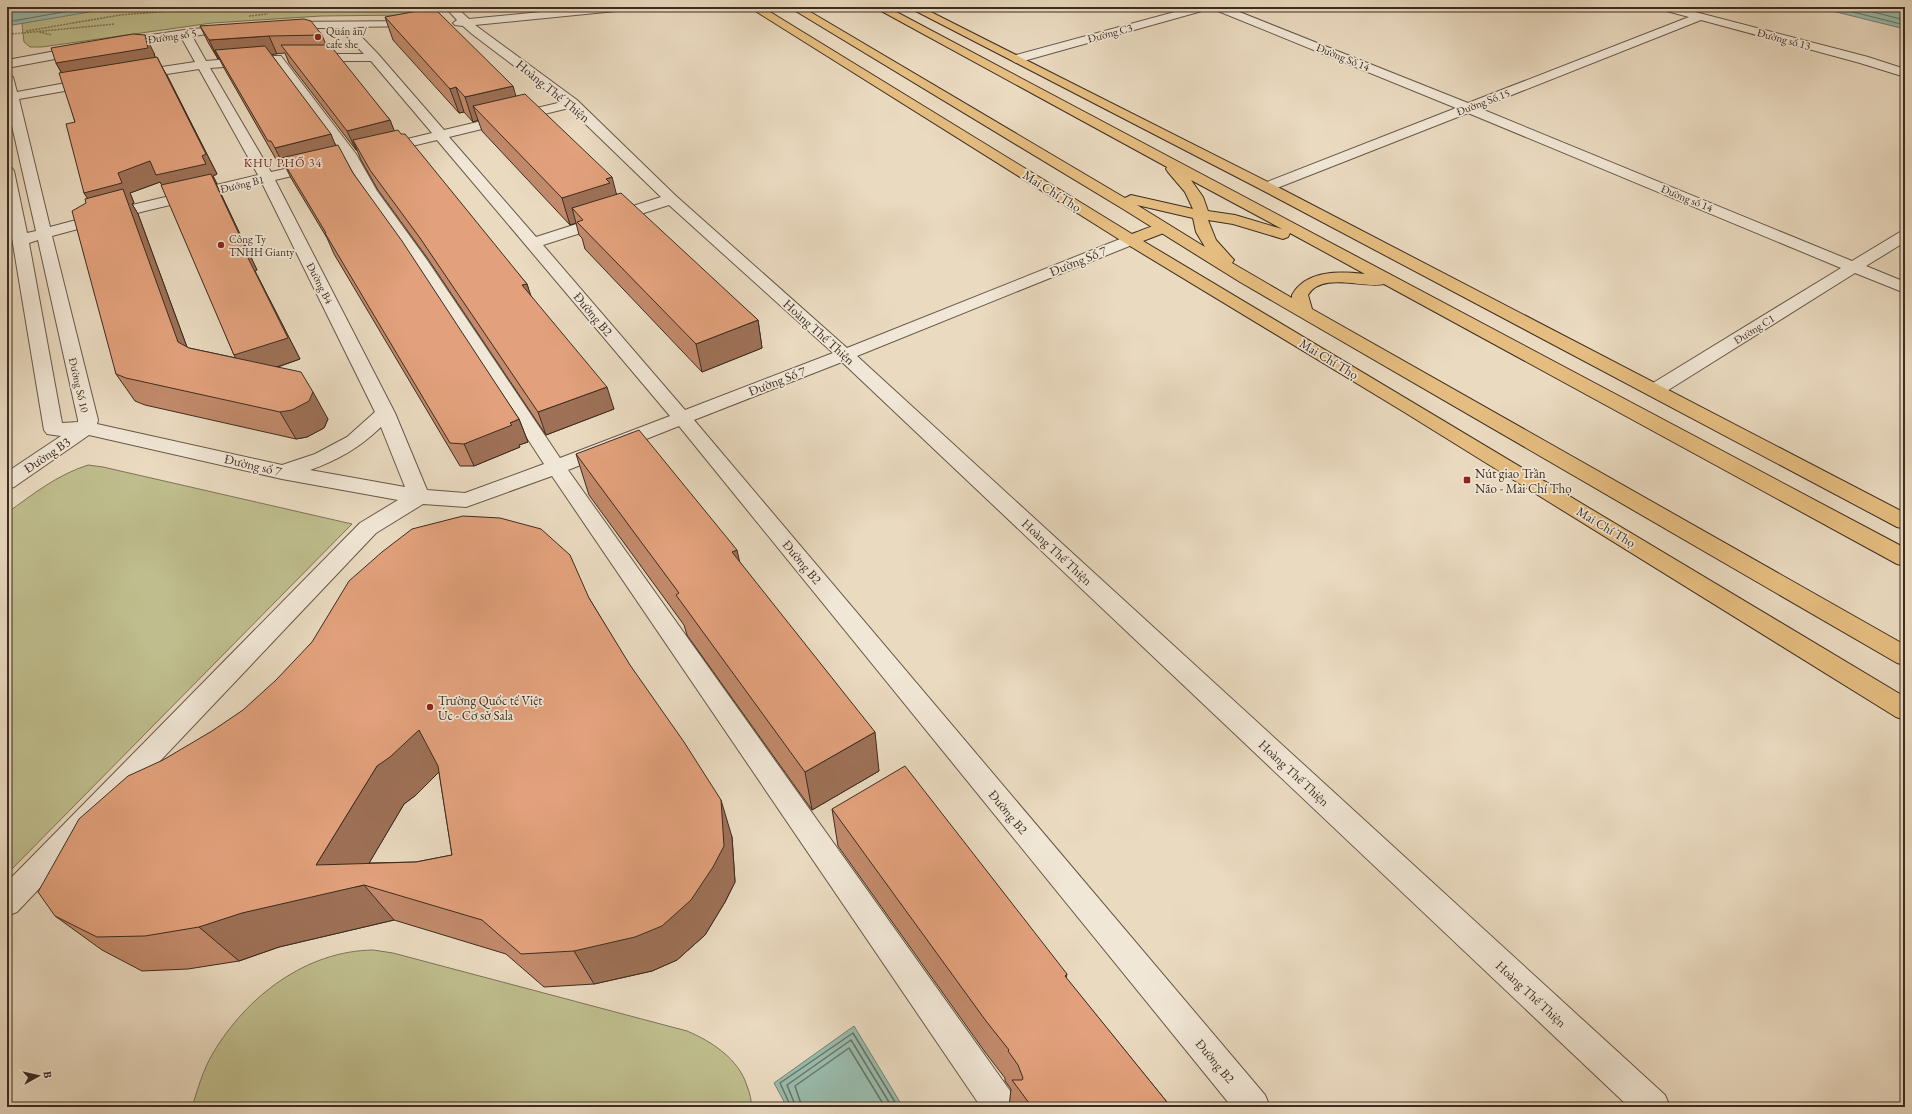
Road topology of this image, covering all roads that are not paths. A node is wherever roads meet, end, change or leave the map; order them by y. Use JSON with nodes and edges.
{"nodes":[{"id":1,"x":626,"y":7,"type":"edge"},
{"id":2,"x":754,"y":7,"type":"edge"},
{"id":3,"x":794,"y":7,"type":"edge"},
{"id":4,"x":878,"y":7,"type":"edge"},
{"id":5,"x":913,"y":7,"type":"edge"},
{"id":6,"x":1205,"y":7,"type":"edge"},
{"id":7,"x":1217,"y":7,"type":"edge"},
{"id":8,"x":1663,"y":7,"type":"edge"},
{"id":9,"x":454,"y":16,"type":"edge"},
{"id":10,"x":1699,"y":17,"type":"junction"},
{"id":11,"x":426,"y":23,"type":"edge"},
{"id":12,"x":342,"y":24,"type":"junction"},
{"id":13,"x":272,"y":25,"type":"edge"},
{"id":14,"x":246,"y":27,"type":"edge"},
{"id":15,"x":184,"y":33,"type":"junction"},
{"id":16,"x":108,"y":46,"type":"edge"},
{"id":17,"x":94,"y":49,"type":"edge"},
{"id":18,"x":374,"y":57,"type":"junction"},
{"id":19,"x":290,"y":59,"type":"junction"},
{"id":20,"x":1016,"y":59,"type":"junction"},
{"id":21,"x":7,"y":64,"type":"edge"},
{"id":22,"x":201,"y":65,"type":"junction"},
{"id":23,"x":1905,"y":73,"type":"edge"},
{"id":24,"x":7,"y":77,"type":"edge"},
{"id":25,"x":122,"y":77,"type":"edge"},
{"id":26,"x":102,"y":80,"type":"edge"},
{"id":27,"x":12,"y":97,"type":"junction"},
{"id":28,"x":572,"y":103,"type":"junction"},
{"id":29,"x":1468,"y":108,"type":"junction"},
{"id":30,"x":441,"y":136,"type":"junction"},
{"id":31,"x":1163,"y":158,"type":"junction"},
{"id":32,"x":339,"y":160,"type":"junction"},
{"id":33,"x":7,"y":171,"type":"edge"},
{"id":34,"x":267,"y":178,"type":"junction"},
{"id":35,"x":1089,"y":184,"type":"junction"},
{"id":36,"x":1267,"y":187,"type":"junction"},
{"id":37,"x":672,"y":199,"type":"junction"},
{"id":38,"x":1237,"y":199,"type":"junction"},
{"id":39,"x":1200,"y":214,"type":"junction"},
{"id":40,"x":1164,"y":228,"type":"junction"},
{"id":41,"x":43,"y":234,"type":"junction"},
{"id":42,"x":1905,"y":235,"type":"edge"},
{"id":43,"x":21,"y":240,"type":"junction"},
{"id":44,"x":1131,"y":240,"type":"junction"},
{"id":45,"x":533,"y":243,"type":"junction"},
{"id":46,"x":1331,"y":249,"type":"junction"},
{"id":47,"x":1854,"y":266,"type":"junction"},
{"id":48,"x":1246,"y":279,"type":"junction"},
{"id":49,"x":1388,"y":280,"type":"junction"},
{"id":50,"x":1905,"y":288,"type":"edge"},
{"id":51,"x":1304,"y":312,"type":"junction"},
{"id":52,"x":845,"y":355,"type":"junction"},
{"id":53,"x":1655,"y":390,"type":"junction"},
{"id":54,"x":385,"y":413,"type":"junction"},
{"id":55,"x":682,"y":418,"type":"junction"},
{"id":56,"x":87,"y":428,"type":"junction"},
{"id":57,"x":556,"y":467,"type":"junction"},
{"id":58,"x":282,"y":472,"type":"junction"},
{"id":59,"x":7,"y":482,"type":"edge"},
{"id":60,"x":419,"y":497,"type":"junction"},
{"id":61,"x":1905,"y":522,"type":"edge"},
{"id":62,"x":1905,"y":558,"type":"edge"},
{"id":63,"x":1905,"y":656,"type":"edge"},
{"id":64,"x":1905,"y":710,"type":"edge"},
{"id":65,"x":7,"y":902,"type":"edge"},
{"id":66,"x":1001,"y":1107,"type":"edge"},
{"id":67,"x":1253,"y":1107,"type":"edge"},
{"id":68,"x":1653,"y":1107,"type":"edge"}],
"edges":[{"from":1,"to":9,"type":"street"},
{"from":2,"to":44,"type":"main road","name":"Mai Chí Thọ"},
{"from":3,"to":35,"type":"main road","name":"Mai Chí Thọ"},
{"from":4,"to":31,"type":"main road"},
{"from":5,"to":20,"type":"main road"},
{"from":6,"to":20,"type":"street","name":"Đường C3"},
{"from":7,"to":29,"type":"street","name":"Đường Số 14"},
{"from":8,"to":10,"type":"street","name":"Đường số 13"},
{"from":9,"to":28,"type":"street","name":"Hoàng Thế Thiện"},
{"from":10,"to":23,"type":"street","name":"Đường số 13"},
{"from":10,"to":29,"type":"street","name":"Đường Số 15"},
{"from":11,"to":12,"type":"street"},
{"from":12,"to":13,"type":"street"},
{"from":12,"to":18,"type":"street","name":"Đường B2"},
{"from":14,"to":15,"type":"street","name":"Đường số 5"},
{"from":15,"to":16,"type":"street","name":"Đường số 5"},
{"from":15,"to":22,"type":"street","name":"Đường B4"},
{"from":17,"to":21,"type":"street"},
{"from":18,"to":19,"type":"street"},
{"from":18,"to":30,"type":"street","name":"Đường B2"},
{"from":19,"to":22,"type":"street"},
{"from":19,"to":32,"type":"street"},
{"from":20,"to":36,"type":"main road"},
{"from":22,"to":25,"type":"street"},
{"from":22,"to":34,"type":"street","name":"Đường B4"},
{"from":24,"to":27,"type":"street","name":"Đường Số 10"},
{"from":26,"to":27,"type":"street"},
{"from":27,"to":41,"type":"street","name":"Đường Số 10"},
{"from":28,"to":30,"type":"street","name":"Đướng B1"},
{"from":28,"to":37,"type":"street","name":"Hoàng Thế Thiện"},
{"from":29,"to":36,"type":"street","name":"Đường Số 15"},
{"from":29,"to":47,"type":"street","name":"Đường số 14"},
{"from":30,"to":32,"type":"street","name":"Đướng B1"},
{"from":30,"to":45,"type":"street","name":"Đường B2"},
{"from":31,"to":38,"type":"main road"},
{"from":31,"to":39,"type":"main road"},
{"from":32,"to":34,"type":"street","name":"Đướng B1"},
{"from":32,"to":57,"type":"street"},
{"from":33,"to":43,"type":"street","name":"Đường Số 10"},
{"from":34,"to":41,"type":"street","name":"Đướng B1"},
{"from":34,"to":54,"type":"street","name":"Đường B4"},
{"from":35,"to":39,"type":"main road"},
{"from":35,"to":40,"type":"main road","name":"Mai Chí Thọ"},
{"from":36,"to":38,"type":"main road"},
{"from":36,"to":53,"type":"main road"},
{"from":37,"to":45,"type":"street"},
{"from":37,"to":52,"type":"street","name":"Hoàng Thế Thiện"},
{"from":38,"to":39,"type":"main road"},
{"from":38,"to":46,"type":"main road"},
{"from":39,"to":40,"type":"main road"},
{"from":39,"to":46,"type":"main road"},
{"from":39,"to":48,"type":"main road"},
{"from":40,"to":44,"type":"main road"},
{"from":40,"to":48,"type":"main road","name":"Mai Chí Thọ"},
{"from":41,"to":43,"type":"street","name":"Đướng B1"},
{"from":41,"to":56,"type":"street","name":"Đường Số 10"},
{"from":42,"to":47,"type":"street","name":"Đường C1"},
{"from":43,"to":56,"type":"street","name":"Đường Số 10"},
{"from":44,"to":52,"type":"street","name":"Đường Số 7"},
{"from":44,"to":64,"type":"main road","name":"Mai Chí Thọ"},
{"from":45,"to":55,"type":"street","name":"Đường B2"},
{"from":46,"to":49,"type":"main road"},
{"from":47,"to":50,"type":"street","name":"Đường số 14"},
{"from":47,"to":53,"type":"street","name":"Đường C1"},
{"from":48,"to":51,"type":"main road","name":"Mai Chí Thọ"},
{"from":49,"to":51,"type":"main road"},
{"from":49,"to":62,"type":"main road"},
{"from":51,"to":63,"type":"main road","name":"Mai Chí Thọ"},
{"from":52,"to":55,"type":"street","name":"Đường Số 7"},
{"from":52,"to":68,"type":"street","name":"Hoàng Thế Thiện"},
{"from":53,"to":61,"type":"main road"},
{"from":54,"to":58,"type":"street"},
{"from":54,"to":60,"type":"street","name":"Đường B4"},
{"from":55,"to":57,"type":"street","name":"Đường Số 7"},
{"from":55,"to":67,"type":"street","name":"Đường B2"},
{"from":56,"to":58,"type":"street","name":"Đường số 7"},
{"from":56,"to":59,"type":"street","name":"Đường B3"},
{"from":57,"to":60,"type":"street","name":"Đường Số 7"},
{"from":57,"to":66,"type":"street"},
{"from":58,"to":60,"type":"street","name":"Đường số 7"},
{"from":60,"to":65,"type":"street"}]}
